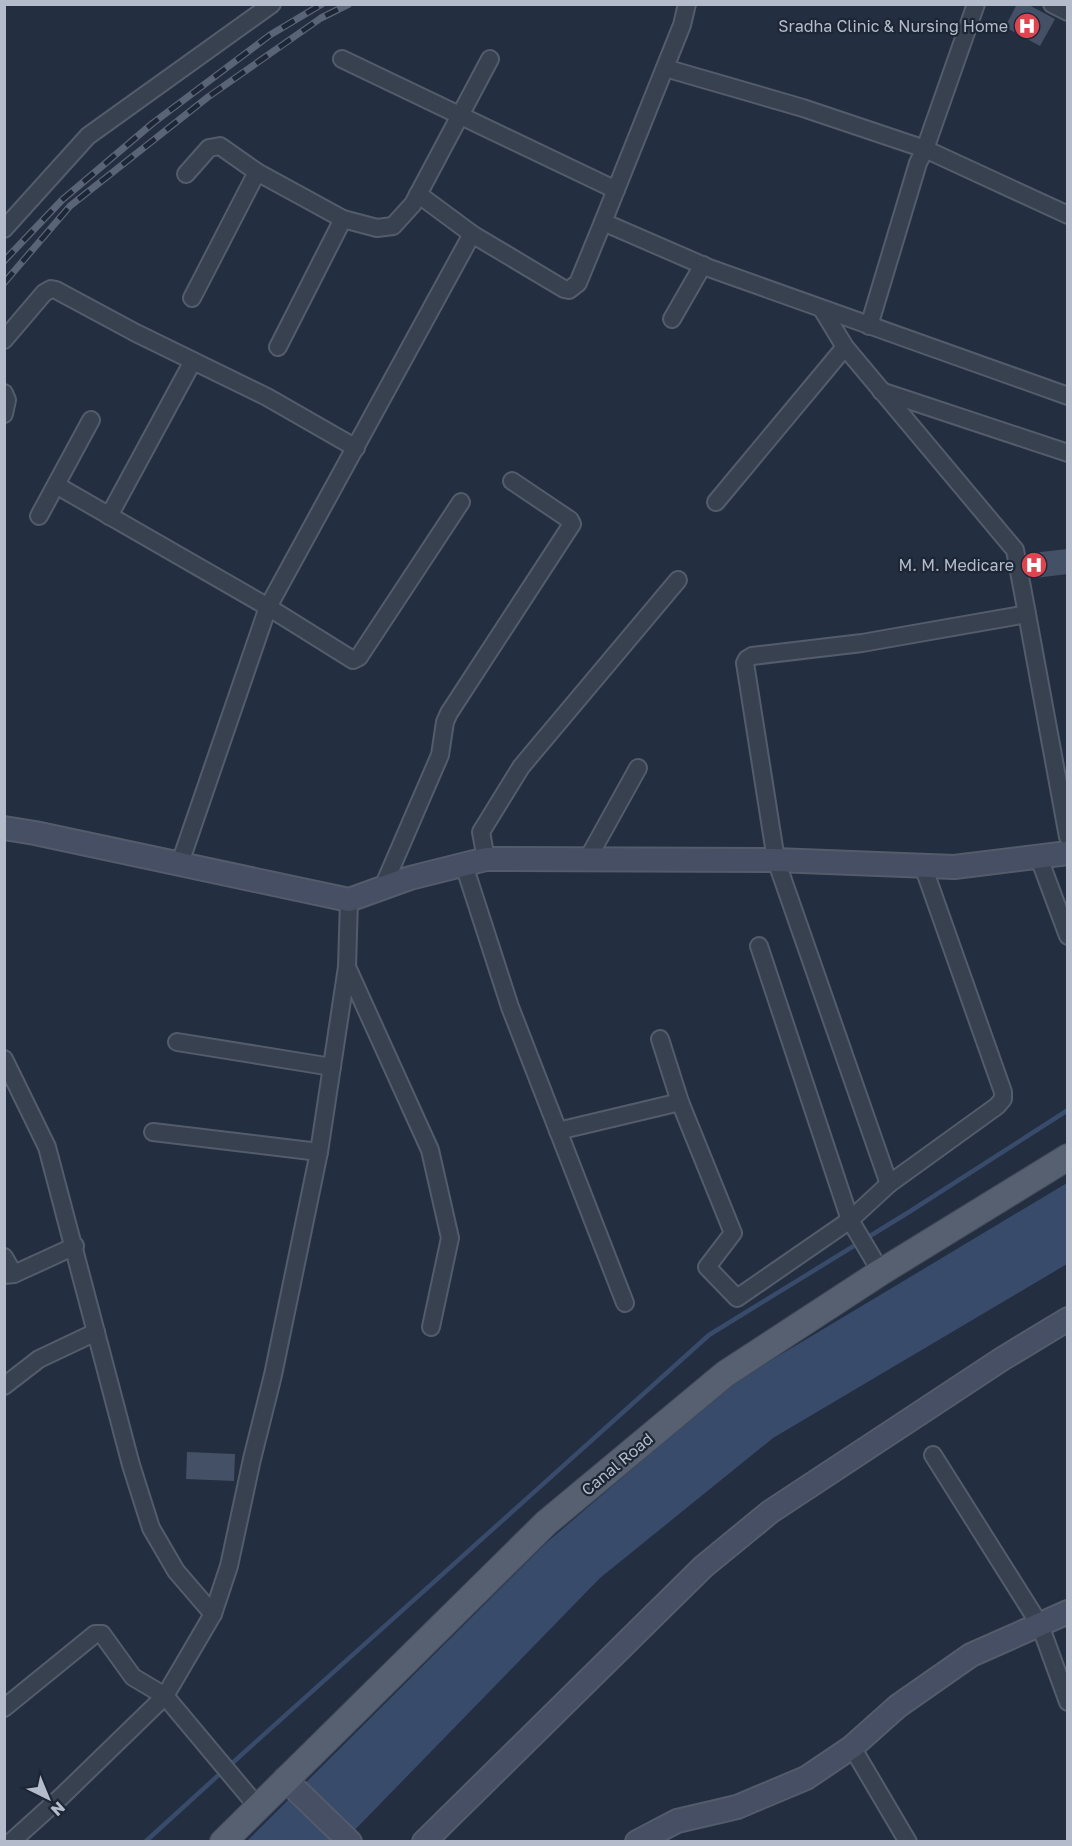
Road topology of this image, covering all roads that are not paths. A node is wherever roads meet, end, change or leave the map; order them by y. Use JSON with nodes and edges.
{"nodes":[{"id":1,"x":272,"y":4,"type":"edge"},
{"id":2,"x":687,"y":4,"type":"edge"},
{"id":3,"x":976,"y":4,"type":"edge"},
{"id":4,"x":1052,"y":4,"type":"edge"},
{"id":5,"x":1068,"y":12,"type":"edge"},
{"id":6,"x":490,"y":58,"type":"dead end"},
{"id":7,"x":342,"y":59,"type":"dead end"},
{"id":8,"x":665,"y":68,"type":"junction"},
{"id":9,"x":459,"y":116,"type":"junction"},
{"id":10,"x":925,"y":149,"type":"junction"},
{"id":11,"x":256,"y":172,"type":"junction"},
{"id":12,"x":186,"y":174,"type":"dead end"},
{"id":13,"x":616,"y":190,"type":"junction"},
{"id":14,"x":418,"y":194,"type":"junction"},
{"id":15,"x":1068,"y":214,"type":"edge"},
{"id":16,"x":344,"y":219,"type":"junction"},
{"id":17,"x":603,"y":222,"type":"junction"},
{"id":18,"x":4,"y":229,"type":"edge"},
{"id":19,"x":472,"y":234,"type":"junction"},
{"id":20,"x":703,"y":265,"type":"junction"},
{"id":21,"x":192,"y":298,"type":"dead end"},
{"id":22,"x":822,"y":309,"type":"junction"},
{"id":23,"x":672,"y":319,"type":"dead end"},
{"id":24,"x":869,"y":326,"type":"junction"},
{"id":25,"x":4,"y":340,"type":"edge"},
{"id":26,"x":278,"y":347,"type":"dead end"},
{"id":27,"x":845,"y":347,"type":"junction"},
{"id":28,"x":193,"y":361,"type":"junction"},
{"id":29,"x":880,"y":390,"type":"junction"},
{"id":30,"x":4,"y":393,"type":"edge"},
{"id":31,"x":1068,"y":396,"type":"edge"},
{"id":32,"x":4,"y":414,"type":"edge"},
{"id":33,"x":92,"y":420,"type":"dead end"},
{"id":34,"x":356,"y":448,"type":"junction"},
{"id":35,"x":1068,"y":453,"type":"edge"},
{"id":36,"x":512,"y":480,"type":"dead end"},
{"id":37,"x":56,"y":485,"type":"junction"},
{"id":38,"x":461,"y":502,"type":"dead end"},
{"id":39,"x":716,"y":502,"type":"dead end"},
{"id":40,"x":39,"y":516,"type":"dead end"},
{"id":41,"x":108,"y":516,"type":"junction"},
{"id":42,"x":678,"y":580,"type":"dead end"},
{"id":43,"x":268,"y":607,"type":"junction"},
{"id":44,"x":1027,"y":614,"type":"junction"},
{"id":45,"x":638,"y":768,"type":"dead end"},
{"id":46,"x":5,"y":832,"type":"edge"},
{"id":47,"x":1068,"y":837,"type":"edge"},
{"id":48,"x":1068,"y":853,"type":"edge"},
{"id":49,"x":1039,"y":858,"type":"junction"},
{"id":50,"x":486,"y":860,"type":"junction"},
{"id":51,"x":587,"y":860,"type":"junction"},
{"id":52,"x":776,"y":860,"type":"junction"},
{"id":53,"x":180,"y":863,"type":"junction"},
{"id":54,"x":464,"y":865,"type":"junction"},
{"id":55,"x":923,"y":866,"type":"junction"},
{"id":56,"x":383,"y":887,"type":"junction"},
{"id":57,"x":349,"y":900,"type":"junction"},
{"id":58,"x":1068,"y":936,"type":"edge"},
{"id":59,"x":759,"y":946,"type":"dead end"},
{"id":60,"x":347,"y":967,"type":"junction"},
{"id":61,"x":660,"y":1039,"type":"dead end"},
{"id":62,"x":177,"y":1042,"type":"dead end"},
{"id":63,"x":4,"y":1059,"type":"edge"},
{"id":64,"x":332,"y":1067,"type":"junction"},
{"id":65,"x":680,"y":1102,"type":"junction"},
{"id":66,"x":558,"y":1131,"type":"junction"},
{"id":67,"x":153,"y":1132,"type":"dead end"},
{"id":68,"x":319,"y":1152,"type":"junction"},
{"id":69,"x":1068,"y":1157,"type":"edge"},
{"id":70,"x":889,"y":1184,"type":"junction"},
{"id":71,"x":850,"y":1220,"type":"junction"},
{"id":72,"x":75,"y":1246,"type":"junction"},
{"id":73,"x":4,"y":1257,"type":"edge"},
{"id":74,"x":881,"y":1272,"type":"junction"},
{"id":75,"x":10,"y":1274,"type":"edge"},
{"id":76,"x":625,"y":1302,"type":"dead end"},
{"id":77,"x":1068,"y":1319,"type":"edge"},
{"id":78,"x":431,"y":1327,"type":"dead end"},
{"id":79,"x":96,"y":1332,"type":"junction"},
{"id":80,"x":4,"y":1386,"type":"edge"},
{"id":81,"x":933,"y":1455,"type":"dead end"},
{"id":82,"x":1068,"y":1612,"type":"edge"},
{"id":83,"x":213,"y":1614,"type":"junction"},
{"id":84,"x":1041,"y":1625,"type":"junction"},
{"id":85,"x":165,"y":1696,"type":"junction"},
{"id":86,"x":1068,"y":1702,"type":"edge"},
{"id":87,"x":4,"y":1708,"type":"edge"},
{"id":88,"x":852,"y":1747,"type":"junction"},
{"id":89,"x":290,"y":1784,"type":"junction"},
{"id":90,"x":257,"y":1806,"type":"junction"},
{"id":91,"x":11,"y":1842,"type":"edge"},
{"id":92,"x":223,"y":1842,"type":"edge"},
{"id":93,"x":350,"y":1842,"type":"edge"},
{"id":94,"x":424,"y":1842,"type":"edge"},
{"id":95,"x":637,"y":1842,"type":"edge"},
{"id":96,"x":908,"y":1842,"type":"edge"}],
"edges":[{"from":1,"to":18,"type":"street"},
{"from":2,"to":8,"type":"street"},
{"from":3,"to":10,"type":"street"},
{"from":4,"to":5,"type":"street"},
{"from":6,"to":9,"type":"street"},
{"from":7,"to":9,"type":"street"},
{"from":8,"to":10,"type":"street"},
{"from":8,"to":13,"type":"street"},
{"from":9,"to":13,"type":"street"},
{"from":9,"to":14,"type":"street"},
{"from":10,"to":15,"type":"street"},
{"from":10,"to":24,"type":"street"},
{"from":11,"to":12,"type":"street"},
{"from":11,"to":16,"type":"street"},
{"from":11,"to":21,"type":"street"},
{"from":13,"to":17,"type":"street"},
{"from":14,"to":16,"type":"street"},
{"from":14,"to":19,"type":"street"},
{"from":16,"to":26,"type":"street"},
{"from":17,"to":19,"type":"street"},
{"from":17,"to":20,"type":"street"},
{"from":19,"to":34,"type":"street"},
{"from":20,"to":22,"type":"street"},
{"from":20,"to":23,"type":"street"},
{"from":22,"to":24,"type":"street"},
{"from":22,"to":27,"type":"street"},
{"from":24,"to":31,"type":"street"},
{"from":25,"to":28,"type":"street"},
{"from":27,"to":29,"type":"street"},
{"from":27,"to":39,"type":"street"},
{"from":28,"to":34,"type":"street"},
{"from":28,"to":41,"type":"street"},
{"from":29,"to":35,"type":"street"},
{"from":29,"to":44,"type":"street"},
{"from":30,"to":32,"type":"street"},
{"from":33,"to":37,"type":"street"},
{"from":34,"to":43,"type":"street"},
{"from":36,"to":56,"type":"street"},
{"from":37,"to":40,"type":"street"},
{"from":37,"to":41,"type":"street"},
{"from":38,"to":43,"type":"street"},
{"from":41,"to":43,"type":"street"},
{"from":42,"to":50,"type":"street"},
{"from":43,"to":53,"type":"street"},
{"from":44,"to":47,"type":"street"},
{"from":44,"to":52,"type":"street"},
{"from":45,"to":51,"type":"street"},
{"from":46,"to":53,"type":"street"},
{"from":48,"to":49,"type":"street"},
{"from":49,"to":55,"type":"street"},
{"from":49,"to":58,"type":"street"},
{"from":50,"to":51,"type":"street"},
{"from":50,"to":54,"type":"street"},
{"from":51,"to":52,"type":"street"},
{"from":52,"to":55,"type":"street"},
{"from":52,"to":70,"type":"street"},
{"from":53,"to":57,"type":"street"},
{"from":54,"to":56,"type":"street"},
{"from":54,"to":66,"type":"street"},
{"from":55,"to":70,"type":"street"},
{"from":56,"to":57,"type":"street"},
{"from":57,"to":60,"type":"street"},
{"from":59,"to":71,"type":"street"},
{"from":60,"to":64,"type":"street"},
{"from":60,"to":78,"type":"street"},
{"from":61,"to":65,"type":"street"},
{"from":62,"to":64,"type":"street"},
{"from":63,"to":72,"type":"street"},
{"from":64,"to":68,"type":"street"},
{"from":65,"to":66,"type":"street"},
{"from":65,"to":71,"type":"street"},
{"from":66,"to":76,"type":"street"},
{"from":67,"to":68,"type":"street"},
{"from":68,"to":83,"type":"street"},
{"from":69,"to":74,"type":"main road","name":"Canal Road"},
{"from":70,"to":71,"type":"street"},
{"from":71,"to":74,"type":"street"},
{"from":72,"to":75,"type":"street"},
{"from":72,"to":79,"type":"street"},
{"from":73,"to":75,"type":"street"},
{"from":74,"to":89,"type":"main road","name":"Canal Road"},
{"from":77,"to":94,"type":"street"},
{"from":79,"to":80,"type":"street"},
{"from":79,"to":83,"type":"street"},
{"from":81,"to":84,"type":"street"},
{"from":82,"to":84,"type":"street"},
{"from":83,"to":85,"type":"street"},
{"from":84,"to":86,"type":"street"},
{"from":84,"to":88,"type":"street"},
{"from":85,"to":87,"type":"street"},
{"from":85,"to":90,"type":"street"},
{"from":85,"to":91,"type":"street"},
{"from":88,"to":95,"type":"street"},
{"from":88,"to":96,"type":"street"},
{"from":89,"to":90,"type":"main road","name":"Canal Road"},
{"from":89,"to":93,"type":"street"},
{"from":90,"to":92,"type":"main road","name":"Canal Road"}]}
